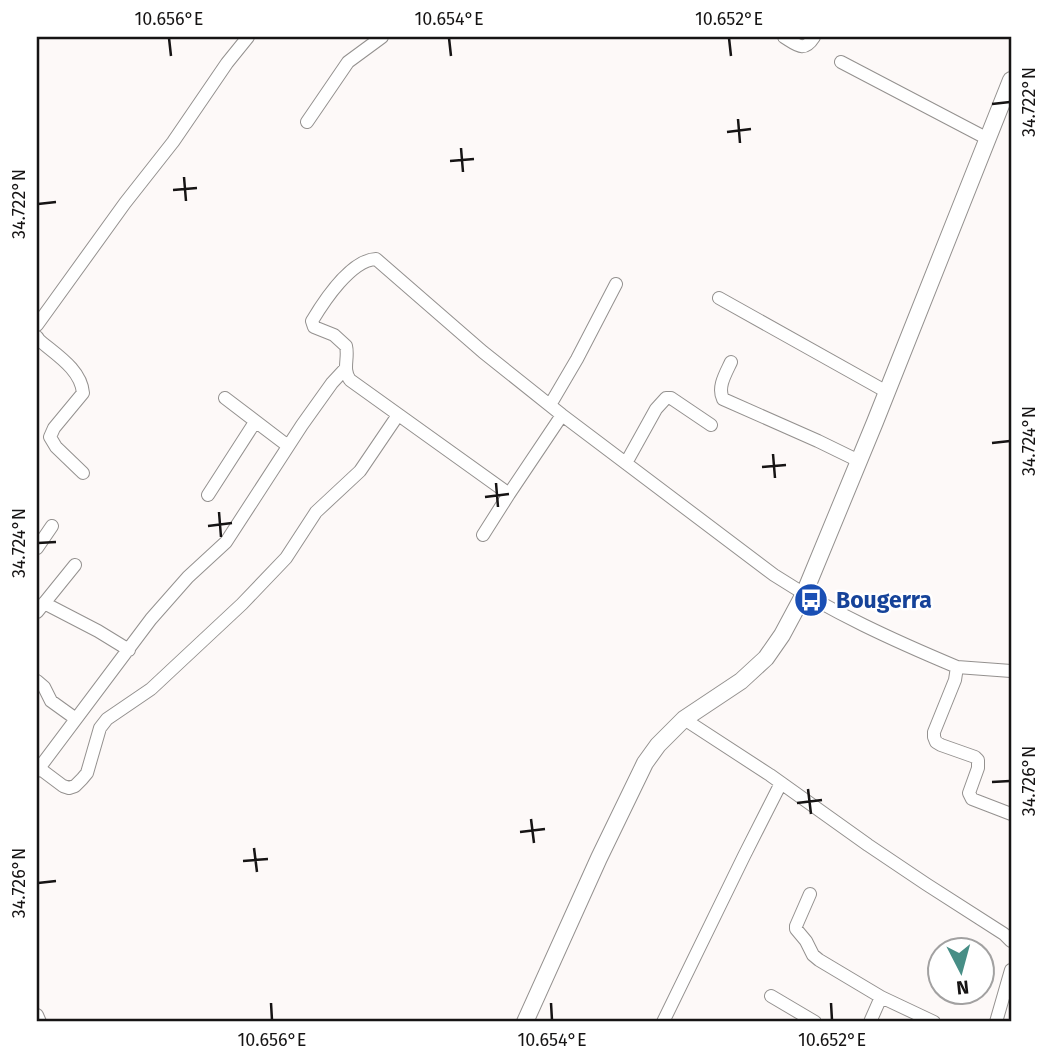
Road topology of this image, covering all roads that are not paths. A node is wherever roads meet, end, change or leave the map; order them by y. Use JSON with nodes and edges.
{"nodes":[{"id":1,"x":248,"y":37,"type":"edge"},
{"id":2,"x":382,"y":37,"type":"edge"},
{"id":3,"x":784,"y":37,"type":"edge"},
{"id":4,"x":814,"y":37,"type":"edge"},
{"id":5,"x":841,"y":62,"type":"dead end"},
{"id":6,"x":1011,"y":79,"type":"edge"},
{"id":7,"x":307,"y":122,"type":"dead end"},
{"id":8,"x":988,"y":139,"type":"junction"},
{"id":9,"x":616,"y":284,"type":"dead end"},
{"id":10,"x":719,"y":298,"type":"dead end"},
{"id":11,"x":37,"y":324,"type":"edge"},
{"id":12,"x":37,"y":337,"type":"edge"},
{"id":13,"x":731,"y":362,"type":"dead end"},
{"id":14,"x":345,"y":369,"type":"junction"},
{"id":15,"x":887,"y":392,"type":"junction"},
{"id":16,"x":225,"y":398,"type":"dead end"},
{"id":17,"x":550,"y":405,"type":"junction"},
{"id":18,"x":398,"y":415,"type":"junction"},
{"id":19,"x":562,"y":415,"type":"junction"},
{"id":20,"x":255,"y":422,"type":"junction"},
{"id":21,"x":710,"y":425,"type":"dead end"},
{"id":22,"x":288,"y":446,"type":"junction"},
{"id":23,"x":859,"y":461,"type":"junction"},
{"id":24,"x":626,"y":463,"type":"junction"},
{"id":25,"x":83,"y":473,"type":"dead end"},
{"id":26,"x":509,"y":494,"type":"junction"},
{"id":27,"x":208,"y":495,"type":"dead end"},
{"id":28,"x":52,"y":526,"type":"dead end"},
{"id":29,"x":483,"y":535,"type":"dead end"},
{"id":30,"x":37,"y":548,"type":"edge"},
{"id":31,"x":75,"y":565,"type":"dead end"},
{"id":32,"x":804,"y":594,"type":"junction"},
{"id":33,"x":40,"y":607,"type":"edge"},
{"id":34,"x":129,"y":650,"type":"junction"},
{"id":35,"x":957,"y":667,"type":"junction"},
{"id":36,"x":1011,"y":671,"type":"edge"},
{"id":37,"x":37,"y":681,"type":"edge"},
{"id":38,"x":76,"y":719,"type":"junction"},
{"id":39,"x":684,"y":719,"type":"junction"},
{"id":40,"x":38,"y":770,"type":"edge"},
{"id":41,"x":781,"y":783,"type":"junction"},
{"id":42,"x":1011,"y":814,"type":"edge"},
{"id":43,"x":810,"y":894,"type":"dead end"},
{"id":44,"x":1011,"y":941,"type":"edge"},
{"id":45,"x":1011,"y":970,"type":"edge"},
{"id":46,"x":771,"y":996,"type":"dead end"},
{"id":47,"x":881,"y":997,"type":"junction"},
{"id":48,"x":37,"y":1015,"type":"edge"},
{"id":49,"x":40,"y":1022,"type":"edge"},
{"id":50,"x":525,"y":1022,"type":"edge"},
{"id":51,"x":663,"y":1022,"type":"edge"},
{"id":52,"x":815,"y":1022,"type":"edge"},
{"id":53,"x":870,"y":1022,"type":"edge"},
{"id":54,"x":934,"y":1022,"type":"edge"},
{"id":55,"x":996,"y":1022,"type":"edge"}],
"edges":[{"from":1,"to":11,"type":"street"},
{"from":2,"to":7,"type":"street"},
{"from":3,"to":4,"type":"street"},
{"from":5,"to":8,"type":"street"},
{"from":6,"to":8,"type":"main road"},
{"from":8,"to":15,"type":"main road"},
{"from":9,"to":17,"type":"street"},
{"from":10,"to":15,"type":"street"},
{"from":12,"to":25,"type":"street"},
{"from":13,"to":23,"type":"street"},
{"from":14,"to":17,"type":"street"},
{"from":14,"to":18,"type":"street"},
{"from":14,"to":22,"type":"street"},
{"from":15,"to":23,"type":"main road"},
{"from":16,"to":20,"type":"street"},
{"from":17,"to":19,"type":"street"},
{"from":18,"to":26,"type":"street"},
{"from":18,"to":40,"type":"street"},
{"from":19,"to":24,"type":"street"},
{"from":19,"to":26,"type":"street"},
{"from":20,"to":22,"type":"street"},
{"from":20,"to":27,"type":"street"},
{"from":21,"to":24,"type":"street"},
{"from":22,"to":34,"type":"street"},
{"from":23,"to":32,"type":"main road"},
{"from":24,"to":32,"type":"street"},
{"from":26,"to":29,"type":"street"},
{"from":28,"to":30,"type":"street"},
{"from":31,"to":33,"type":"street"},
{"from":32,"to":35,"type":"street"},
{"from":32,"to":39,"type":"main road"},
{"from":33,"to":34,"type":"street"},
{"from":34,"to":38,"type":"street"},
{"from":35,"to":36,"type":"street"},
{"from":35,"to":42,"type":"street"},
{"from":37,"to":38,"type":"street"},
{"from":38,"to":40,"type":"street"},
{"from":39,"to":41,"type":"street"},
{"from":39,"to":50,"type":"main road"},
{"from":41,"to":44,"type":"street"},
{"from":41,"to":51,"type":"street"},
{"from":43,"to":47,"type":"street"},
{"from":45,"to":55,"type":"street"},
{"from":46,"to":52,"type":"street"},
{"from":47,"to":53,"type":"street"},
{"from":47,"to":54,"type":"street"},
{"from":48,"to":49,"type":"street"}]}
